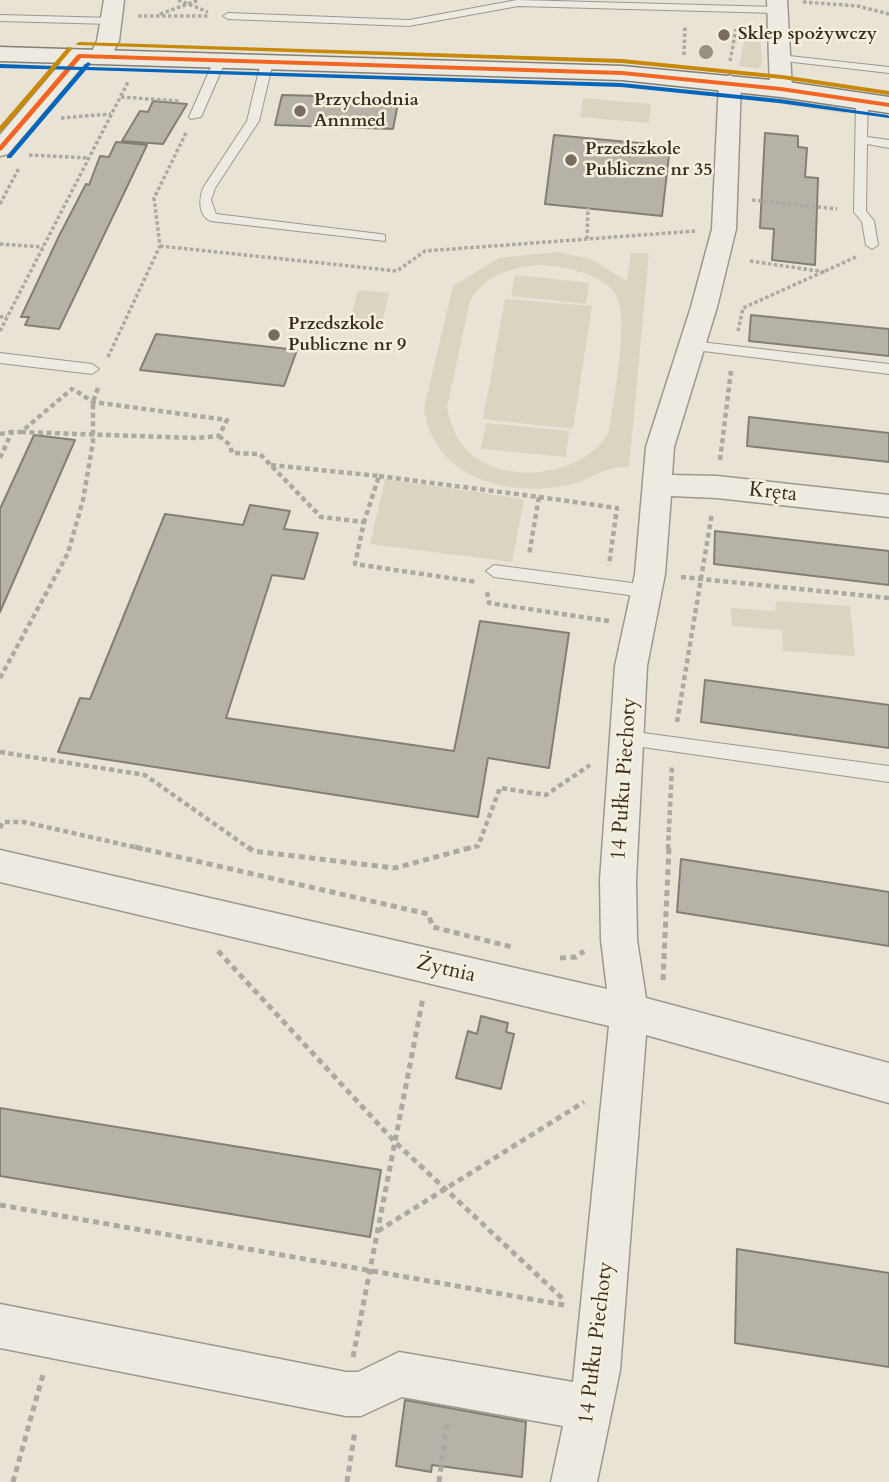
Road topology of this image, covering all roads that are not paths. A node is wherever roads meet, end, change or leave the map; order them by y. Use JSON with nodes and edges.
{"nodes":[{"id":1,"x":777,"y":5,"type":"edge"},
{"id":2,"x":113,"y":11,"type":"edge"},
{"id":3,"x":228,"y":16,"type":"dead end"},
{"id":4,"x":0,"y":18,"type":"edge"},
{"id":5,"x":0,"y":54,"type":"edge"},
{"id":6,"x":89,"y":56,"type":"junction"},
{"id":7,"x":780,"y":58,"type":"junction"},
{"id":8,"x":220,"y":60,"type":"junction"},
{"id":9,"x":267,"y":62,"type":"junction"},
{"id":10,"x":889,"y":70,"type":"edge"},
{"id":11,"x":729,"y":75,"type":"junction"},
{"id":12,"x":781,"y":89,"type":"junction"},
{"id":13,"x":862,"y":101,"type":"junction"},
{"id":14,"x":889,"y":105,"type":"edge"},
{"id":15,"x":195,"y":117,"type":"road end"},
{"id":16,"x":860,"y":140,"type":"junction"},
{"id":17,"x":889,"y":144,"type":"edge"},
{"id":18,"x":0,"y":149,"type":"edge"},
{"id":19,"x":380,"y":238,"type":"dead end"},
{"id":20,"x":872,"y":245,"type":"road end"},
{"id":21,"x":692,"y":345,"type":"junction"},
{"id":22,"x":0,"y":358,"type":"edge"},
{"id":23,"x":889,"y":369,"type":"edge"},
{"id":24,"x":99,"y":372,"type":"road end"},
{"id":25,"x":657,"y":485,"type":"junction"},
{"id":26,"x":889,"y":506,"type":"edge"},
{"id":27,"x":494,"y":571,"type":"dead end"},
{"id":28,"x":646,"y":597,"type":"junction"},
{"id":29,"x":628,"y":738,"type":"junction"},
{"id":30,"x":889,"y":774,"type":"edge"},
{"id":31,"x":0,"y":866,"type":"edge"},
{"id":32,"x":645,"y":1016,"type":"junction"},
{"id":33,"x":889,"y":1083,"type":"edge"},
{"id":34,"x":0,"y":1326,"type":"edge"},
{"id":35,"x":592,"y":1409,"type":"junction"},
{"id":36,"x":573,"y":1482,"type":"edge"}],
"edges":[{"from":1,"to":3,"type":"lane"},
{"from":1,"to":7,"type":"street"},
{"from":2,"to":4,"type":"lane"},
{"from":2,"to":6,"type":"street"},
{"from":5,"to":6,"type":"street"},
{"from":6,"to":8,"type":"street"},
{"from":6,"to":18,"type":"street"},
{"from":7,"to":10,"type":"lane"},
{"from":7,"to":12,"type":"street"},
{"from":8,"to":9,"type":"street"},
{"from":8,"to":15,"type":"lane"},
{"from":9,"to":11,"type":"street"},
{"from":9,"to":19,"type":"lane"},
{"from":11,"to":12,"type":"street"},
{"from":11,"to":21,"type":"street","name":"14 Pułku Piechoty"},
{"from":12,"to":13,"type":"street"},
{"from":13,"to":14,"type":"street"},
{"from":13,"to":16,"type":"lane"},
{"from":16,"to":17,"type":"lane"},
{"from":16,"to":20,"type":"lane"},
{"from":21,"to":23,"type":"lane"},
{"from":21,"to":25,"type":"street","name":"14 Pułku Piechoty"},
{"from":22,"to":24,"type":"lane"},
{"from":25,"to":26,"type":"street","name":"Kręta"},
{"from":25,"to":28,"type":"street","name":"14 Pułku Piechoty"},
{"from":27,"to":28,"type":"lane"},
{"from":28,"to":29,"type":"street","name":"14 Pułku Piechoty"},
{"from":29,"to":30,"type":"lane"},
{"from":29,"to":32,"type":"street","name":"14 Pułku Piechoty"},
{"from":31,"to":32,"type":"street","name":"Żytnia"},
{"from":32,"to":33,"type":"street","name":"Żytnia"},
{"from":32,"to":35,"type":"street","name":"14 Pułku Piechoty"},
{"from":34,"to":35,"type":"street"},
{"from":35,"to":36,"type":"street","name":"14 Pułku Piechoty"}]}
